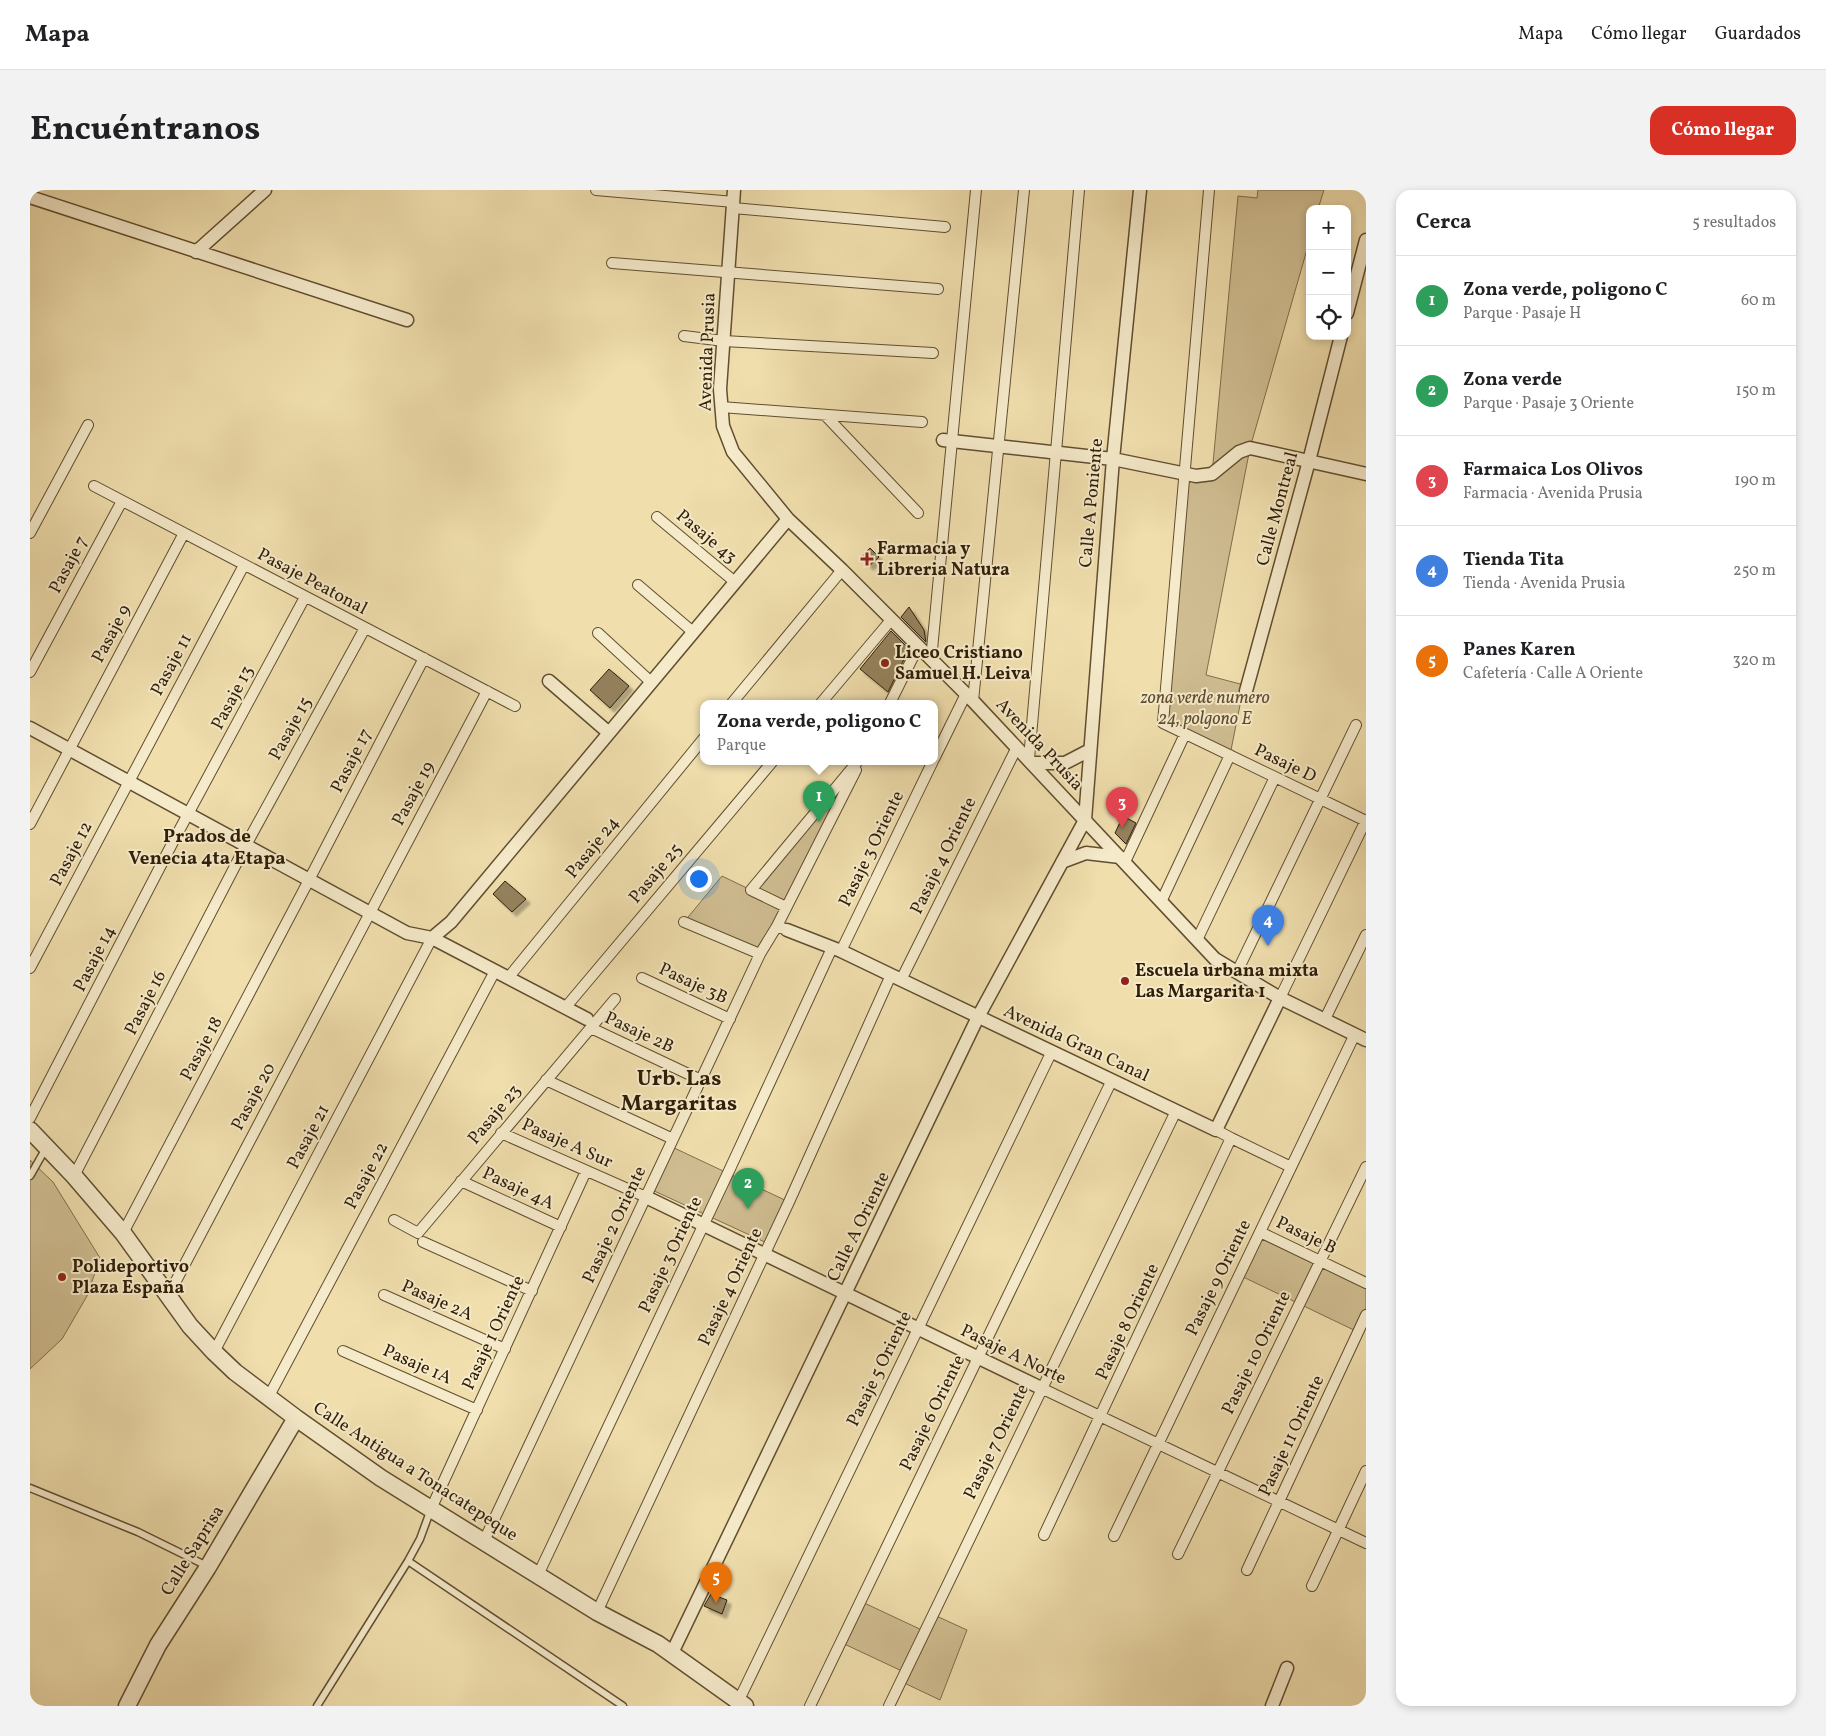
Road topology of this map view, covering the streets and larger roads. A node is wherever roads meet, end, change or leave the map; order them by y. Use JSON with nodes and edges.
{"nodes":[{"id":1,"x":264,"y":190,"type":"edge"},
{"id":2,"x":596,"y":190,"type":"edge"},
{"id":3,"x":976,"y":190,"type":"edge"},
{"id":4,"x":1024,"y":190,"type":"edge"},
{"id":5,"x":1079,"y":190,"type":"edge"},
{"id":6,"x":1140,"y":190,"type":"edge"},
{"id":7,"x":1209,"y":190,"type":"edge"},
{"id":8,"x":30,"y":197,"type":"edge"},
{"id":9,"x":734,"y":200,"type":"edge"},
{"id":10,"x":945,"y":226,"type":"dead end"},
{"id":11,"x":1366,"y":240,"type":"edge"},
{"id":12,"x":196,"y":252,"type":"junction"},
{"id":13,"x":612,"y":263,"type":"dead end"},
{"id":14,"x":729,"y":272,"type":"junction"},
{"id":15,"x":938,"y":289,"type":"dead end"},
{"id":16,"x":1351,"y":298,"type":"edge"},
{"id":17,"x":407,"y":320,"type":"dead end"},
{"id":18,"x":684,"y":336,"type":"dead end"},
{"id":19,"x":1340,"y":340,"type":"edge"},
{"id":20,"x":724,"y":341,"type":"junction"},
{"id":21,"x":932,"y":353,"type":"dead end"},
{"id":22,"x":721,"y":407,"type":"junction"},
{"id":23,"x":825,"y":414,"type":"junction"},
{"id":24,"x":922,"y":422,"type":"dead end"},
{"id":25,"x":88,"y":425,"type":"dead end"},
{"id":26,"x":948,"y":441,"type":"junction"},
{"id":27,"x":998,"y":446,"type":"junction"},
{"id":28,"x":1056,"y":453,"type":"junction"},
{"id":29,"x":1113,"y":459,"type":"junction"},
{"id":30,"x":1309,"y":461,"type":"junction"},
{"id":31,"x":1184,"y":474,"type":"junction"},
{"id":32,"x":1366,"y":474,"type":"edge"},
{"id":33,"x":94,"y":486,"type":"dead end"},
{"id":34,"x":122,"y":501,"type":"junction"},
{"id":35,"x":918,"y":513,"type":"dead end"},
{"id":36,"x":657,"y":517,"type":"dead end"},
{"id":37,"x":788,"y":519,"type":"junction"},
{"id":38,"x":30,"y":533,"type":"edge"},
{"id":39,"x":184,"y":533,"type":"junction"},
{"id":40,"x":244,"y":565,"type":"junction"},
{"id":41,"x":842,"y":570,"type":"junction"},
{"id":42,"x":735,"y":582,"type":"junction"},
{"id":43,"x":638,"y":585,"type":"dead end"},
{"id":44,"x":305,"y":597,"type":"junction"},
{"id":45,"x":892,"y":620,"type":"junction"},
{"id":46,"x":365,"y":628,"type":"junction"},
{"id":47,"x":693,"y":632,"type":"junction"},
{"id":48,"x":598,"y":634,"type":"dead end"},
{"id":49,"x":918,"y":646,"type":"junction"},
{"id":50,"x":424,"y":658,"type":"junction"},
{"id":51,"x":932,"y":660,"type":"junction"},
{"id":52,"x":30,"y":672,"type":"edge"},
{"id":53,"x":549,"y":681,"type":"dead end"},
{"id":54,"x":651,"y":682,"type":"junction"},
{"id":55,"x":486,"y":691,"type":"junction"},
{"id":56,"x":1246,"y":691,"type":"dead end"},
{"id":57,"x":969,"y":698,"type":"junction"},
{"id":58,"x":734,"y":700,"type":"edge"},
{"id":59,"x":824,"y":700,"type":"edge"},
{"id":60,"x":891,"y":700,"type":"edge"},
{"id":61,"x":515,"y":706,"type":"dead end"},
{"id":62,"x":1356,"y":725,"type":"dead end"},
{"id":63,"x":30,"y":728,"type":"edge"},
{"id":64,"x":609,"y":733,"type":"junction"},
{"id":65,"x":1185,"y":734,"type":"junction"},
{"id":66,"x":700,"y":743,"type":"edge"},
{"id":67,"x":1017,"y":747,"type":"junction"},
{"id":68,"x":69,"y":749,"type":"junction"},
{"id":69,"x":1090,"y":750,"type":"junction"},
{"id":70,"x":938,"y":753,"type":"edge"},
{"id":71,"x":1230,"y":756,"type":"junction"},
{"id":72,"x":1030,"y":761,"type":"junction"},
{"id":73,"x":770,"y":765,"type":"edge"},
{"id":74,"x":856,"y":765,"type":"edge"},
{"id":75,"x":857,"y":765,"type":"edge"},
{"id":76,"x":931,"y":765,"type":"edge"},
{"id":77,"x":1274,"y":777,"type":"junction"},
{"id":78,"x":129,"y":782,"type":"junction"},
{"id":79,"x":1320,"y":799,"type":"junction"},
{"id":80,"x":189,"y":814,"type":"junction"},
{"id":81,"x":1084,"y":820,"type":"junction"},
{"id":82,"x":1366,"y":821,"type":"edge"},
{"id":83,"x":30,"y":824,"type":"edge"},
{"id":84,"x":246,"y":845,"type":"junction"},
{"id":85,"x":1122,"y":860,"type":"junction"},
{"id":86,"x":1062,"y":862,"type":"junction"},
{"id":87,"x":309,"y":880,"type":"junction"},
{"id":88,"x":1161,"y":902,"type":"junction"},
{"id":89,"x":786,"y":906,"type":"junction"},
{"id":90,"x":369,"y":912,"type":"junction"},
{"id":91,"x":684,"y":922,"type":"dead end"},
{"id":92,"x":782,"y":928,"type":"junction"},
{"id":93,"x":1366,"y":935,"type":"edge"},
{"id":94,"x":432,"y":938,"type":"junction"},
{"id":95,"x":1197,"y":940,"type":"junction"},
{"id":96,"x":836,"y":950,"type":"junction"},
{"id":97,"x":760,"y":954,"type":"junction"},
{"id":98,"x":30,"y":968,"type":"edge"},
{"id":99,"x":494,"y":971,"type":"junction"},
{"id":100,"x":1237,"y":972,"type":"junction"},
{"id":101,"x":896,"y":977,"type":"junction"},
{"id":102,"x":508,"y":978,"type":"junction"},
{"id":103,"x":642,"y":978,"type":"dead end"},
{"id":104,"x":615,"y":998,"type":"dead end"},
{"id":105,"x":1280,"y":998,"type":"junction"},
{"id":106,"x":565,"y":1008,"type":"junction"},
{"id":107,"x":978,"y":1017,"type":"junction"},
{"id":108,"x":730,"y":1019,"type":"junction"},
{"id":109,"x":1324,"y":1019,"type":"junction"},
{"id":110,"x":589,"y":1024,"type":"junction"},
{"id":111,"x":1360,"y":1037,"type":"edge"},
{"id":112,"x":1052,"y":1051,"type":"junction"},
{"id":113,"x":546,"y":1080,"type":"junction"},
{"id":114,"x":701,"y":1080,"type":"junction"},
{"id":115,"x":1112,"y":1080,"type":"junction"},
{"id":116,"x":1176,"y":1111,"type":"junction"},
{"id":117,"x":30,"y":1118,"type":"edge"},
{"id":118,"x":30,"y":1130,"type":"edge"},
{"id":119,"x":1216,"y":1130,"type":"junction"},
{"id":120,"x":501,"y":1133,"type":"junction"},
{"id":121,"x":673,"y":1138,"type":"junction"},
{"id":122,"x":1232,"y":1138,"type":"junction"},
{"id":123,"x":1291,"y":1167,"type":"junction"},
{"id":124,"x":1366,"y":1167,"type":"edge"},
{"id":125,"x":586,"y":1171,"type":"junction"},
{"id":126,"x":74,"y":1176,"type":"junction"},
{"id":127,"x":461,"y":1181,"type":"junction"},
{"id":128,"x":646,"y":1197,"type":"junction"},
{"id":129,"x":394,"y":1220,"type":"dead end"},
{"id":130,"x":704,"y":1225,"type":"junction"},
{"id":131,"x":561,"y":1227,"type":"junction"},
{"id":132,"x":1260,"y":1232,"type":"junction"},
{"id":133,"x":122,"y":1233,"type":"junction"},
{"id":134,"x":423,"y":1242,"type":"dead end"},
{"id":135,"x":764,"y":1254,"type":"junction"},
{"id":136,"x":1320,"y":1261,"type":"junction"},
{"id":137,"x":1366,"y":1283,"type":"edge"},
{"id":138,"x":532,"y":1290,"type":"junction"},
{"id":139,"x":846,"y":1294,"type":"junction"},
{"id":140,"x":384,"y":1295,"type":"dead end"},
{"id":141,"x":168,"y":1296,"type":"junction"},
{"id":142,"x":1366,"y":1315,"type":"edge"},
{"id":143,"x":918,"y":1328,"type":"junction"},
{"id":144,"x":505,"y":1349,"type":"junction"},
{"id":145,"x":343,"y":1350,"type":"dead end"},
{"id":146,"x":214,"y":1352,"type":"junction"},
{"id":147,"x":978,"y":1358,"type":"junction"},
{"id":148,"x":1041,"y":1388,"type":"junction"},
{"id":149,"x":269,"y":1396,"type":"junction"},
{"id":150,"x":477,"y":1410,"type":"junction"},
{"id":151,"x":1101,"y":1416,"type":"junction"},
{"id":152,"x":296,"y":1418,"type":"junction"},
{"id":153,"x":1158,"y":1444,"type":"junction"},
{"id":154,"x":1366,"y":1471,"type":"edge"},
{"id":155,"x":1218,"y":1472,"type":"junction"},
{"id":156,"x":1279,"y":1501,"type":"junction"},
{"id":157,"x":432,"y":1509,"type":"junction"},
{"id":158,"x":1338,"y":1530,"type":"junction"},
{"id":159,"x":1044,"y":1535,"type":"dead end"},
{"id":160,"x":1114,"y":1536,"type":"dead end"},
{"id":161,"x":484,"y":1541,"type":"junction"},
{"id":162,"x":1366,"y":1543,"type":"edge"},
{"id":163,"x":1178,"y":1554,"type":"dead end"},
{"id":164,"x":1247,"y":1570,"type":"dead end"},
{"id":165,"x":538,"y":1575,"type":"junction"},
{"id":166,"x":1312,"y":1586,"type":"dead end"},
{"id":167,"x":597,"y":1612,"type":"junction"},
{"id":168,"x":672,"y":1653,"type":"junction"},
{"id":169,"x":1287,"y":1668,"type":"dead end"},
{"id":170,"x":741,"y":1704,"type":"edge"},
{"id":171,"x":127,"y":1706,"type":"edge"},
{"id":172,"x":810,"y":1706,"type":"edge"},
{"id":173,"x":888,"y":1706,"type":"edge"},
{"id":174,"x":1272,"y":1706,"type":"edge"}],
"edges":[{"from":1,"to":12,"type":"street"},
{"from":2,"to":9,"type":"street"},
{"from":3,"to":26,"type":"street"},
{"from":4,"to":27,"type":"street"},
{"from":5,"to":28,"type":"street"},
{"from":6,"to":29,"type":"street","name":"Calle A Poniente"},
{"from":7,"to":31,"type":"street"},
{"from":8,"to":12,"type":"street"},
{"from":9,"to":10,"type":"street"},
{"from":9,"to":14,"type":"street","name":"Avenida Prusia"},
{"from":11,"to":16,"type":"street"},
{"from":12,"to":17,"type":"street"},
{"from":13,"to":14,"type":"street"},
{"from":14,"to":15,"type":"street"},
{"from":14,"to":20,"type":"street","name":"Avenida Prusia"},
{"from":18,"to":20,"type":"street"},
{"from":19,"to":30,"type":"street","name":"Calle Montreal"},
{"from":20,"to":21,"type":"street"},
{"from":20,"to":22,"type":"street","name":"Avenida Prusia"},
{"from":22,"to":23,"type":"street"},
{"from":22,"to":37,"type":"street","name":"Avenida Prusia"},
{"from":23,"to":24,"type":"street"},
{"from":23,"to":35,"type":"street"},
{"from":25,"to":38,"type":"street"},
{"from":26,"to":27,"type":"street"},
{"from":26,"to":51,"type":"street"},
{"from":27,"to":28,"type":"street"},
{"from":27,"to":57,"type":"street"},
{"from":28,"to":29,"type":"street"},
{"from":28,"to":72,"type":"street"},
{"from":29,"to":31,"type":"street"},
{"from":29,"to":69,"type":"street","name":"Calle A Poniente"},
{"from":30,"to":31,"type":"street"},
{"from":30,"to":32,"type":"street"},
{"from":30,"to":56,"type":"street","name":"Calle Montreal"},
{"from":31,"to":65,"type":"street","name":"Pasaje D"},
{"from":33,"to":34,"type":"street","name":"Pasaje Peatonal"},
{"from":34,"to":39,"type":"street","name":"Pasaje Peatonal"},
{"from":34,"to":52,"type":"street","name":"Pasaje 7"},
{"from":36,"to":42,"type":"street","name":"Pasaje 43"},
{"from":37,"to":41,"type":"street","name":"Avenida Prusia"},
{"from":37,"to":42,"type":"street"},
{"from":39,"to":40,"type":"street","name":"Pasaje Peatonal"},
{"from":39,"to":68,"type":"street","name":"Pasaje 9"},
{"from":40,"to":44,"type":"street","name":"Pasaje Peatonal"},
{"from":40,"to":78,"type":"street","name":"Pasaje 11"},
{"from":41,"to":45,"type":"street","name":"Avenida Prusia"},
{"from":41,"to":58,"type":"street"},
{"from":42,"to":47,"type":"street"},
{"from":43,"to":47,"type":"street"},
{"from":44,"to":46,"type":"street","name":"Pasaje Peatonal"},
{"from":44,"to":80,"type":"street","name":"Pasaje 13"},
{"from":45,"to":49,"type":"street","name":"Avenida Prusia"},
{"from":45,"to":59,"type":"street"},
{"from":46,"to":50,"type":"street","name":"Pasaje Peatonal"},
{"from":46,"to":84,"type":"street","name":"Pasaje 15"},
{"from":47,"to":54,"type":"street"},
{"from":48,"to":54,"type":"street"},
{"from":49,"to":51,"type":"street","name":"Avenida Prusia"},
{"from":49,"to":60,"type":"street"},
{"from":50,"to":55,"type":"street","name":"Pasaje Peatonal"},
{"from":50,"to":87,"type":"street","name":"Pasaje 17"},
{"from":51,"to":57,"type":"street","name":"Avenida Prusia"},
{"from":53,"to":64,"type":"street"},
{"from":54,"to":64,"type":"street"},
{"from":55,"to":61,"type":"street","name":"Pasaje Peatonal"},
{"from":55,"to":90,"type":"street","name":"Pasaje 19"},
{"from":57,"to":67,"type":"street","name":"Avenida Prusia"},
{"from":57,"to":70,"type":"street","name":"Pasaje 3 Oriente"},
{"from":62,"to":79,"type":"street"},
{"from":63,"to":68,"type":"street"},
{"from":64,"to":94,"type":"street"},
{"from":65,"to":71,"type":"street","name":"Pasaje D"},
{"from":65,"to":85,"type":"street"},
{"from":66,"to":102,"type":"street","name":"Pasaje 24"},
{"from":67,"to":72,"type":"street","name":"Avenida Prusia"},
{"from":67,"to":101,"type":"street","name":"Pasaje 4 Oriente"},
{"from":68,"to":78,"type":"street"},
{"from":68,"to":83,"type":"street","name":"Pasaje 9"},
{"from":69,"to":72,"type":"street"},
{"from":69,"to":81,"type":"street","name":"Calle A Poniente"},
{"from":71,"to":77,"type":"street","name":"Pasaje D"},
{"from":71,"to":88,"type":"street"},
{"from":72,"to":81,"type":"street","name":"Avenida Prusia"},
{"from":73,"to":106,"type":"street","name":"Pasaje 25"},
{"from":74,"to":89,"type":"street"},
{"from":75,"to":89,"type":"street","name":"Pasaje 2 Oriente"},
{"from":76,"to":96,"type":"street","name":"Pasaje 3 Oriente"},
{"from":77,"to":79,"type":"street","name":"Pasaje D"},
{"from":77,"to":95,"type":"street"},
{"from":78,"to":80,"type":"street"},
{"from":78,"to":98,"type":"street","name":"Pasaje 12"},
{"from":79,"to":82,"type":"street","name":"Pasaje D"},
{"from":79,"to":100,"type":"street"},
{"from":80,"to":84,"type":"street"},
{"from":80,"to":117,"type":"street","name":"Pasaje 14"},
{"from":81,"to":85,"type":"street","name":"Avenida Prusia"},
{"from":81,"to":86,"type":"street","name":"Calle A Oriente"},
{"from":82,"to":105,"type":"street"},
{"from":84,"to":87,"type":"street"},
{"from":84,"to":126,"type":"street","name":"Pasaje 16"},
{"from":85,"to":86,"type":"street"},
{"from":85,"to":88,"type":"street","name":"Avenida Prusia"},
{"from":86,"to":107,"type":"street","name":"Calle A Oriente"},
{"from":87,"to":90,"type":"street"},
{"from":87,"to":133,"type":"street","name":"Pasaje 18"},
{"from":88,"to":95,"type":"street","name":"Avenida Prusia"},
{"from":89,"to":92,"type":"street","name":"Pasaje 2 Oriente"},
{"from":90,"to":94,"type":"street"},
{"from":90,"to":141,"type":"street","name":"Pasaje 20"},
{"from":91,"to":97,"type":"street"},
{"from":92,"to":96,"type":"street","name":"Avenida Gran Canal"},
{"from":92,"to":97,"type":"street","name":"Pasaje 2 Oriente"},
{"from":93,"to":109,"type":"street"},
{"from":94,"to":99,"type":"street"},
{"from":94,"to":146,"type":"street","name":"Pasaje 21"},
{"from":95,"to":100,"type":"street","name":"Avenida Prusia"},
{"from":96,"to":101,"type":"street","name":"Avenida Gran Canal"},
{"from":96,"to":130,"type":"street","name":"Pasaje 3 Oriente"},
{"from":97,"to":108,"type":"street","name":"Pasaje 2 Oriente"},
{"from":99,"to":102,"type":"street"},
{"from":99,"to":149,"type":"street","name":"Pasaje 22"},
{"from":100,"to":105,"type":"street","name":"Avenida Prusia"},
{"from":101,"to":107,"type":"street","name":"Avenida Gran Canal"},
{"from":101,"to":135,"type":"street","name":"Pasaje 4 Oriente"},
{"from":102,"to":106,"type":"street"},
{"from":103,"to":108,"type":"street","name":"Pasaje 3B"},
{"from":104,"to":110,"type":"street","name":"Pasaje 23"},
{"from":105,"to":109,"type":"street","name":"Avenida Prusia"},
{"from":105,"to":119,"type":"street"},
{"from":106,"to":110,"type":"street"},
{"from":107,"to":112,"type":"street","name":"Avenida Gran Canal"},
{"from":107,"to":139,"type":"street","name":"Calle A Oriente"},
{"from":108,"to":114,"type":"street","name":"Pasaje 2 Oriente"},
{"from":109,"to":111,"type":"street","name":"Avenida Prusia"},
{"from":110,"to":113,"type":"street","name":"Pasaje 23"},
{"from":110,"to":114,"type":"street","name":"Pasaje 2B"},
{"from":111,"to":123,"type":"street","name":"Pasaje 9 Oriente"},
{"from":112,"to":115,"type":"street","name":"Avenida Gran Canal"},
{"from":112,"to":143,"type":"street","name":"Pasaje 5 Oriente"},
{"from":113,"to":120,"type":"street","name":"Pasaje 23"},
{"from":113,"to":121,"type":"street"},
{"from":114,"to":121,"type":"street","name":"Pasaje 2 Oriente"},
{"from":115,"to":116,"type":"street","name":"Avenida Gran Canal"},
{"from":115,"to":147,"type":"street","name":"Pasaje 6 Oriente"},
{"from":116,"to":119,"type":"street","name":"Avenida Gran Canal"},
{"from":116,"to":148,"type":"street","name":"Pasaje 7 Oriente"},
{"from":118,"to":126,"type":"street","name":"Calle Antigua a Tonacatepeque"},
{"from":119,"to":122,"type":"street"},
{"from":120,"to":125,"type":"street","name":"Pasaje A Sur"},
{"from":120,"to":127,"type":"street","name":"Pasaje 23"},
{"from":121,"to":128,"type":"street","name":"Pasaje 2 Oriente"},
{"from":122,"to":123,"type":"street"},
{"from":122,"to":151,"type":"street","name":"Pasaje 8 Oriente"},
{"from":123,"to":132,"type":"street","name":"Pasaje 9 Oriente"},
{"from":124,"to":136,"type":"street","name":"Pasaje 10 Oriente"},
{"from":125,"to":128,"type":"street","name":"Pasaje A Sur"},
{"from":125,"to":131,"type":"street","name":"Pasaje 1 Oriente"},
{"from":126,"to":133,"type":"street","name":"Calle Antigua a Tonacatepeque"},
{"from":127,"to":129,"type":"street","name":"Pasaje 23"},
{"from":127,"to":131,"type":"street","name":"Pasaje 4A"},
{"from":128,"to":130,"type":"street","name":"Pasaje A Norte"},
{"from":128,"to":161,"type":"street","name":"Pasaje 2 Oriente"},
{"from":130,"to":135,"type":"street","name":"Pasaje A Norte"},
{"from":130,"to":165,"type":"street","name":"Pasaje 3 Oriente"},
{"from":131,"to":138,"type":"street","name":"Pasaje 1 Oriente"},
{"from":132,"to":136,"type":"street","name":"Pasaje B"},
{"from":132,"to":153,"type":"street","name":"Pasaje 9 Oriente"},
{"from":133,"to":141,"type":"street","name":"Calle Antigua a Tonacatepeque"},
{"from":134,"to":138,"type":"street"},
{"from":135,"to":139,"type":"street","name":"Pasaje A Norte"},
{"from":135,"to":167,"type":"street","name":"Pasaje 4 Oriente"},
{"from":136,"to":137,"type":"street","name":"Pasaje B"},
{"from":136,"to":155,"type":"street","name":"Pasaje 10 Oriente"},
{"from":138,"to":144,"type":"street","name":"Pasaje 1 Oriente"},
{"from":139,"to":143,"type":"street","name":"Pasaje A Norte"},
{"from":139,"to":168,"type":"street","name":"Calle A Oriente"},
{"from":140,"to":144,"type":"street","name":"Pasaje 2A"},
{"from":141,"to":146,"type":"street","name":"Calle Antigua a Tonacatepeque"},
{"from":142,"to":156,"type":"street","name":"Pasaje 11 Oriente"},
{"from":143,"to":147,"type":"street","name":"Pasaje A Norte"},
{"from":143,"to":170,"type":"street","name":"Pasaje 5 Oriente"},
{"from":144,"to":150,"type":"street","name":"Pasaje 1 Oriente"},
{"from":145,"to":150,"type":"street","name":"Pasaje 1A"},
{"from":146,"to":149,"type":"street","name":"Calle Antigua a Tonacatepeque"},
{"from":147,"to":148,"type":"street","name":"Pasaje A Norte"},
{"from":147,"to":172,"type":"street","name":"Pasaje 6 Oriente"},
{"from":148,"to":151,"type":"street","name":"Pasaje A Norte"},
{"from":148,"to":173,"type":"street","name":"Pasaje 7 Oriente"},
{"from":149,"to":152,"type":"street","name":"Calle Antigua a Tonacatepeque"},
{"from":150,"to":157,"type":"street","name":"Pasaje 1 Oriente"},
{"from":151,"to":153,"type":"street","name":"Pasaje A Norte"},
{"from":151,"to":159,"type":"street","name":"Pasaje 8 Oriente"},
{"from":152,"to":157,"type":"street","name":"Calle Antigua a Tonacatepeque"},
{"from":152,"to":171,"type":"street","name":"Calle Saprisa"},
{"from":153,"to":155,"type":"street","name":"Pasaje A Norte"},
{"from":153,"to":160,"type":"street","name":"Pasaje 9 Oriente"},
{"from":154,"to":158,"type":"street"},
{"from":155,"to":156,"type":"street","name":"Pasaje A Norte"},
{"from":155,"to":163,"type":"street","name":"Pasaje 10 Oriente"},
{"from":156,"to":158,"type":"street","name":"Pasaje A Norte"},
{"from":156,"to":164,"type":"street","name":"Pasaje 11 Oriente"},
{"from":157,"to":161,"type":"street","name":"Calle Antigua a Tonacatepeque"},
{"from":158,"to":162,"type":"street","name":"Pasaje A Norte"},
{"from":158,"to":166,"type":"street"},
{"from":161,"to":165,"type":"street","name":"Calle Antigua a Tonacatepeque"},
{"from":165,"to":167,"type":"street","name":"Calle Antigua a Tonacatepeque"},
{"from":167,"to":168,"type":"street","name":"Calle Antigua a Tonacatepeque"},
{"from":168,"to":170,"type":"street","name":"Calle Antigua a Tonacatepeque"},
{"from":169,"to":174,"type":"street"}]}
